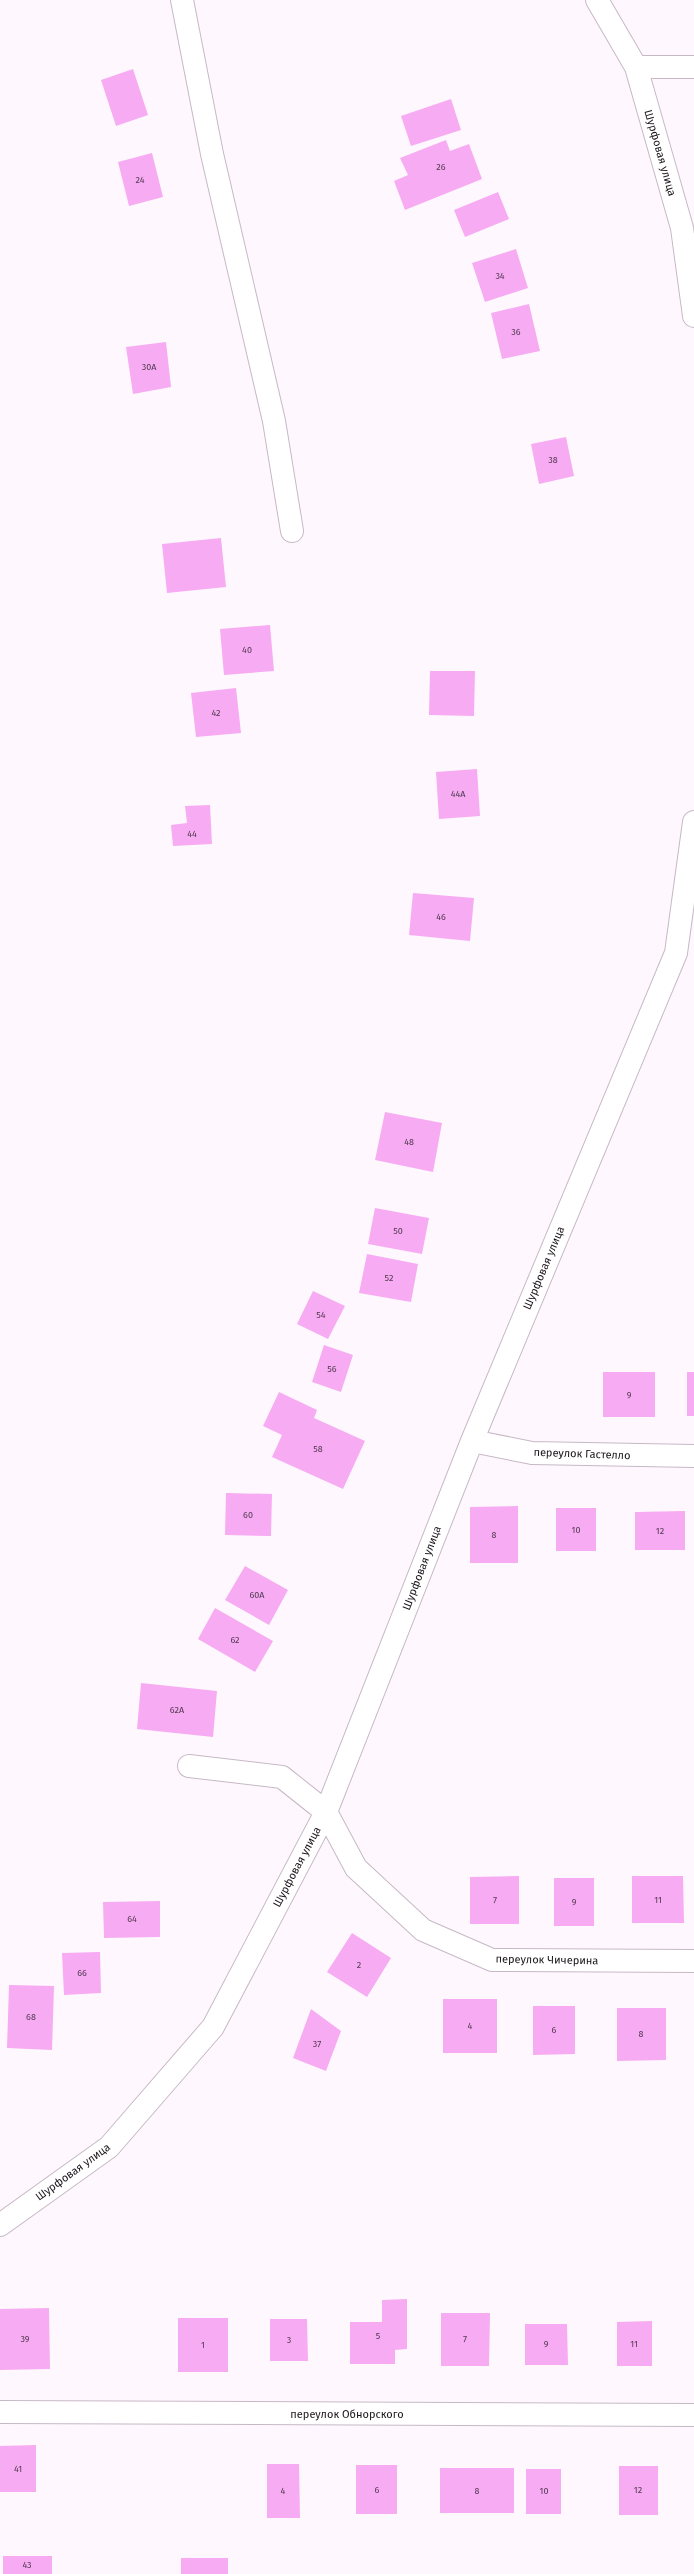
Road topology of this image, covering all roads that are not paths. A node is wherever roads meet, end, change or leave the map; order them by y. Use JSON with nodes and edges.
{"nodes":[{"id":1,"x":182,"y":0,"type":"edge"},
{"id":2,"x":597,"y":0,"type":"edge"},
{"id":3,"x":636,"y":67,"type":"junction"},
{"id":4,"x":694,"y":67,"type":"edge"},
{"id":5,"x":694,"y":316,"type":"edge"},
{"id":6,"x":292,"y":531,"type":"dead end"},
{"id":7,"x":694,"y":822,"type":"edge"},
{"id":8,"x":685,"y":953,"type":"edge"},
{"id":9,"x":472,"y":1441,"type":"junction"},
{"id":10,"x":694,"y":1456,"type":"edge"},
{"id":11,"x":189,"y":1766,"type":"dead end"},
{"id":12,"x":326,"y":1812,"type":"junction"},
{"id":13,"x":694,"y":1961,"type":"edge"},
{"id":14,"x":0,"y":2225,"type":"edge"},
{"id":15,"x":0,"y":2412,"type":"edge"},
{"id":16,"x":694,"y":2415,"type":"edge"}],
"edges":[{"from":1,"to":6,"type":"street"},
{"from":2,"to":3,"type":"street","name":"Шурфовая улица"},
{"from":3,"to":4,"type":"street"},
{"from":3,"to":5,"type":"street","name":"Шурфовая улица"},
{"from":7,"to":8,"type":"street","name":"Шурфовая улица"},
{"from":8,"to":9,"type":"street","name":"Шурфовая улица"},
{"from":9,"to":10,"type":"street","name":"переулок Гастелло"},
{"from":9,"to":12,"type":"street","name":"Шурфовая улица"},
{"from":11,"to":12,"type":"street","name":"переулок Чичерина"},
{"from":12,"to":13,"type":"street","name":"переулок Чичерина"},
{"from":12,"to":14,"type":"street","name":"Шурфовая улица"},
{"from":15,"to":16,"type":"street","name":"переулок Обнорского"}]}
